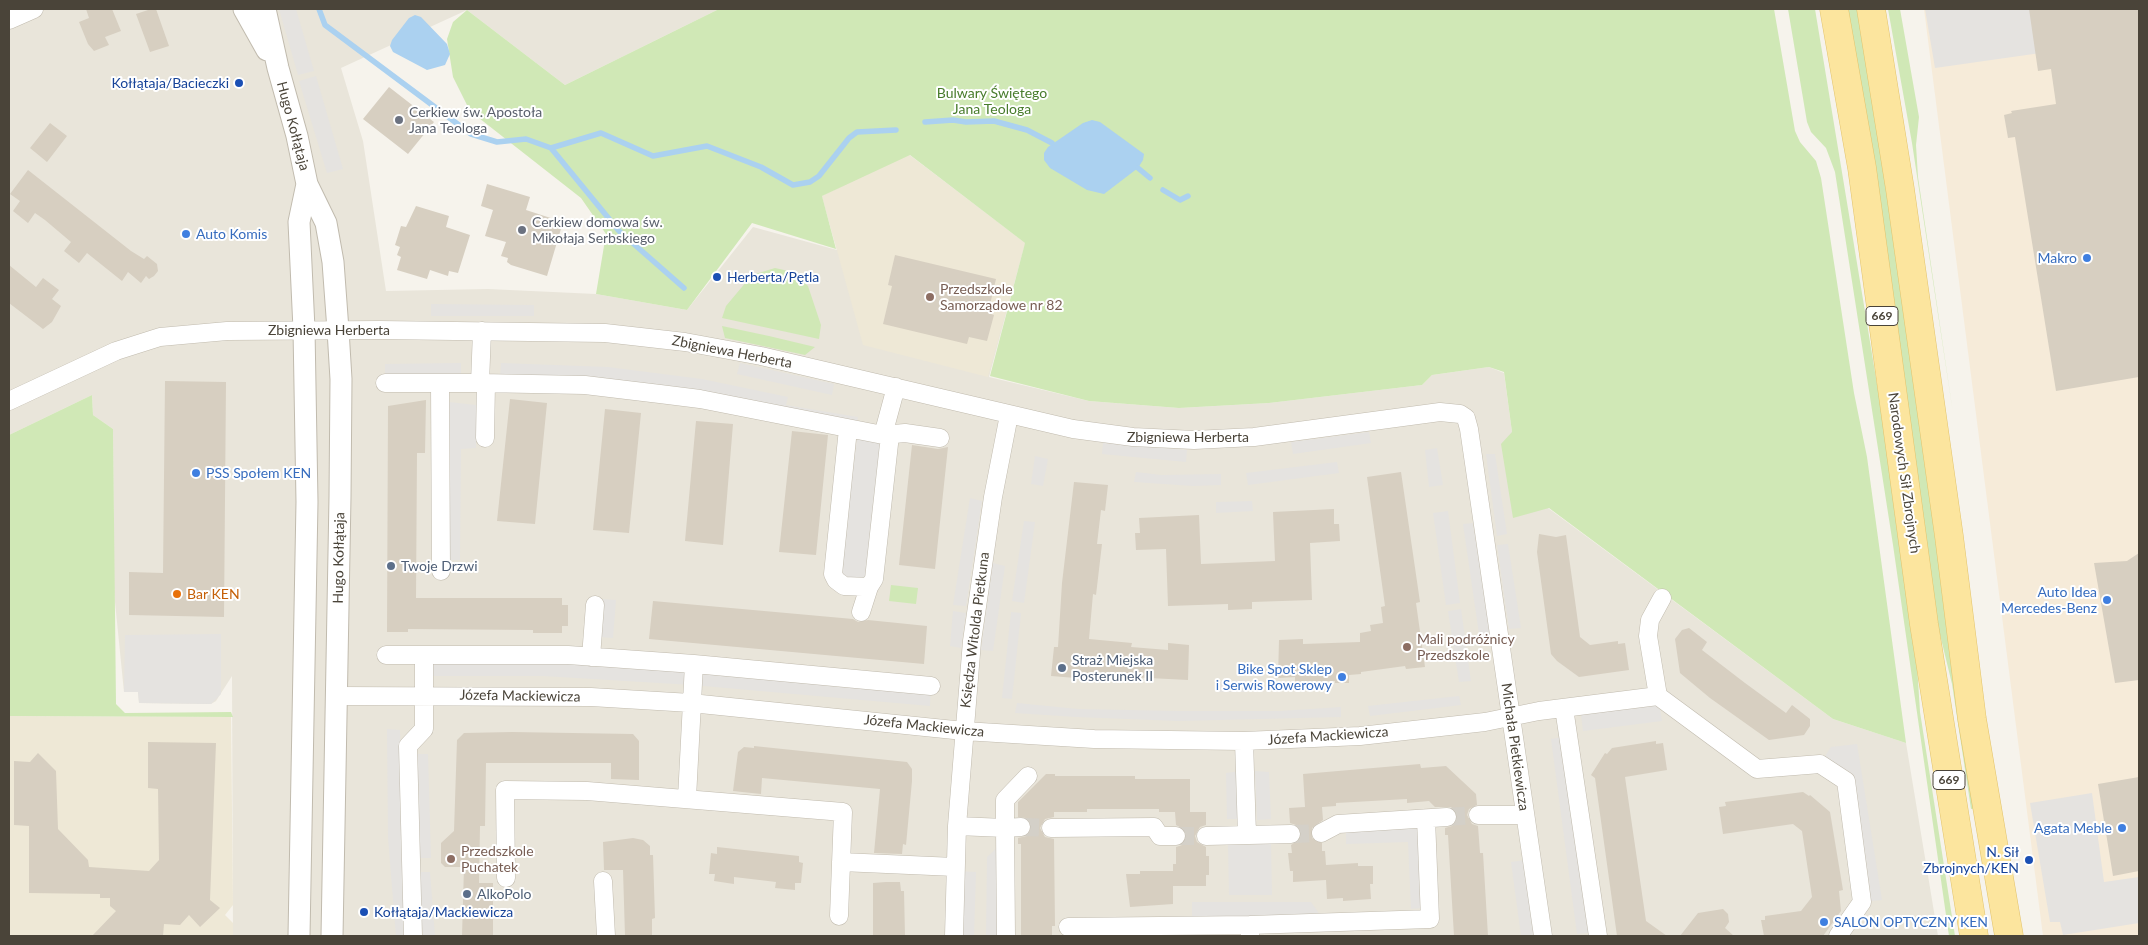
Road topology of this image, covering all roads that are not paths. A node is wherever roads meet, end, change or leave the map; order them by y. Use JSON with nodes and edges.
{"nodes":[{"id":1,"x":34,"y":9,"type":"edge"},
{"id":2,"x":244,"y":9,"type":"edge"},
{"id":3,"x":265,"y":9,"type":"edge"},
{"id":4,"x":1834,"y":9,"type":"edge"},
{"id":5,"x":1871,"y":9,"type":"edge"},
{"id":6,"x":9,"y":20,"type":"edge"},
{"id":7,"x":278,"y":68,"type":"junction"},
{"id":8,"x":307,"y":184,"type":"junction"},
{"id":9,"x":304,"y":330,"type":"junction"},
{"id":10,"x":338,"y":330,"type":"junction"},
{"id":11,"x":482,"y":331,"type":"junction"},
{"id":12,"x":385,"y":383,"type":"dead end"},
{"id":13,"x":440,"y":383,"type":"junction"},
{"id":14,"x":483,"y":383,"type":"junction"},
{"id":15,"x":896,"y":387,"type":"junction"},
{"id":16,"x":9,"y":401,"type":"edge"},
{"id":17,"x":1460,"y":414,"type":"joint"},
{"id":18,"x":1009,"y":415,"type":"junction"},
{"id":19,"x":848,"y":429,"type":"junction"},
{"id":20,"x":886,"y":435,"type":"junction"},
{"id":21,"x":485,"y":438,"type":"dead end"},
{"id":22,"x":940,"y":438,"type":"dead end"},
{"id":23,"x":441,"y":571,"type":"dead end"},
{"id":24,"x":869,"y":586,"type":"junction"},
{"id":25,"x":1662,"y":598,"type":"dead end"},
{"id":26,"x":595,"y":605,"type":"dead end"},
{"id":27,"x":861,"y":612,"type":"dead end"},
{"id":28,"x":386,"y":655,"type":"dead end"},
{"id":29,"x":424,"y":655,"type":"junction"},
{"id":30,"x":591,"y":657,"type":"junction"},
{"id":31,"x":694,"y":664,"type":"junction"},
{"id":32,"x":931,"y":686,"type":"dead end"},
{"id":33,"x":336,"y":696,"type":"junction"},
{"id":34,"x":426,"y":696,"type":"junction"},
{"id":35,"x":1658,"y":696,"type":"junction"},
{"id":36,"x":691,"y":703,"type":"junction"},
{"id":37,"x":1564,"y":708,"type":"junction"},
{"id":38,"x":1511,"y":718,"type":"junction"},
{"id":39,"x":964,"y":731,"type":"junction"},
{"id":40,"x":1244,"y":741,"type":"junction"},
{"id":41,"x":1028,"y":776,"type":"dead end"},
{"id":42,"x":687,"y":798,"type":"junction"},
{"id":43,"x":1478,"y":815,"type":"tunnel mouth"},
{"id":44,"x":1525,"y":815,"type":"junction"},
{"id":45,"x":1447,"y":817,"type":"tunnel mouth"},
{"id":46,"x":1426,"y":819,"type":"junction"},
{"id":47,"x":957,"y":826,"type":"junction"},
{"id":48,"x":1013,"y":828,"type":"junction"},
{"id":49,"x":1051,"y":828,"type":"tunnel mouth"},
{"id":50,"x":1321,"y":833,"type":"tunnel mouth"},
{"id":51,"x":1290,"y":834,"type":"tunnel mouth"},
{"id":52,"x":1992,"y":834,"type":"junction"},
{"id":53,"x":1246,"y":835,"type":"junction"},
{"id":54,"x":1176,"y":836,"type":"tunnel mouth"},
{"id":55,"x":1206,"y":836,"type":"tunnel mouth"},
{"id":56,"x":1958,"y":837,"type":"junction"},
{"id":57,"x":841,"y":862,"type":"junction"},
{"id":58,"x":956,"y":867,"type":"junction"},
{"id":59,"x":506,"y":878,"type":"dead end"},
{"id":60,"x":603,"y":881,"type":"dead end"},
{"id":61,"x":839,"y":916,"type":"dead end"},
{"id":62,"x":1068,"y":927,"type":"dead end"},
{"id":63,"x":1250,"y":931,"type":"edge"},
{"id":64,"x":299,"y":936,"type":"edge"},
{"id":65,"x":332,"y":936,"type":"edge"},
{"id":66,"x":413,"y":936,"type":"edge"},
{"id":67,"x":606,"y":936,"type":"edge"},
{"id":68,"x":954,"y":936,"type":"edge"},
{"id":69,"x":1006,"y":936,"type":"edge"},
{"id":70,"x":1543,"y":936,"type":"edge"},
{"id":71,"x":1598,"y":936,"type":"edge"},
{"id":72,"x":1838,"y":936,"type":"edge"},
{"id":73,"x":1974,"y":936,"type":"edge"},
{"id":74,"x":2009,"y":936,"type":"edge"}],
"edges":[{"from":1,"to":6,"type":"street"},
{"from":2,"to":7,"type":"street","name":"Hugo Kołłątaja"},
{"from":3,"to":7,"type":"street","name":"Hugo Kołłątaja"},
{"from":4,"to":56,"type":"main road","name":"Narodowych Sił Zbrojnych","number":"669"},
{"from":5,"to":52,"type":"main road","number":"669"},
{"from":7,"to":8,"type":"street","name":"Hugo Kołłątaja"},
{"from":8,"to":9,"type":"street","name":"Hugo Kołłątaja"},
{"from":8,"to":10,"type":"street","name":"Hugo Kołłątaja"},
{"from":9,"to":10,"type":"street","name":"Zbigniewa Herberta"},
{"from":9,"to":16,"type":"street","name":"Zbigniewa Herberta"},
{"from":9,"to":64,"type":"street","name":"Hugo Kołłątaja"},
{"from":10,"to":11,"type":"street","name":"Zbigniewa Herberta"},
{"from":10,"to":33,"type":"street","name":"Hugo Kołłątaja"},
{"from":11,"to":14,"type":"street"},
{"from":11,"to":15,"type":"street","name":"Zbigniewa Herberta"},
{"from":12,"to":13,"type":"street"},
{"from":13,"to":14,"type":"street"},
{"from":13,"to":23,"type":"street"},
{"from":14,"to":19,"type":"street"},
{"from":14,"to":21,"type":"street"},
{"from":15,"to":18,"type":"street","name":"Zbigniewa Herberta"},
{"from":15,"to":20,"type":"street"},
{"from":17,"to":18,"type":"street","name":"Zbigniewa Herberta"},
{"from":17,"to":38,"type":"street","name":"Michała Pietkiewicza"},
{"from":18,"to":39,"type":"street","name":"Księdza Witolda Pietkuna"},
{"from":19,"to":20,"type":"street"},
{"from":19,"to":24,"type":"street"},
{"from":20,"to":22,"type":"street"},
{"from":20,"to":24,"type":"street"},
{"from":24,"to":27,"type":"street"},
{"from":25,"to":35,"type":"street"},
{"from":26,"to":30,"type":"street"},
{"from":28,"to":29,"type":"street"},
{"from":29,"to":30,"type":"street"},
{"from":29,"to":34,"type":"street"},
{"from":30,"to":31,"type":"street"},
{"from":31,"to":32,"type":"street"},
{"from":31,"to":36,"type":"street"},
{"from":33,"to":34,"type":"street","name":"Józefa Mackiewicza"},
{"from":33,"to":65,"type":"street","name":"Hugo Kołłątaja"},
{"from":34,"to":36,"type":"street","name":"Józefa Mackiewicza"},
{"from":34,"to":66,"type":"street"},
{"from":35,"to":37,"type":"street","name":"Józefa Mackiewicza"},
{"from":35,"to":72,"type":"street"},
{"from":36,"to":39,"type":"street","name":"Józefa Mackiewicza"},
{"from":36,"to":42,"type":"street"},
{"from":37,"to":38,"type":"street","name":"Józefa Mackiewicza"},
{"from":37,"to":71,"type":"street"},
{"from":38,"to":40,"type":"street","name":"Józefa Mackiewicza"},
{"from":38,"to":44,"type":"street","name":"Michała Pietkiewicza"},
{"from":39,"to":40,"type":"street","name":"Józefa Mackiewicza"},
{"from":39,"to":47,"type":"street","name":"Księdza Witolda Pietkuna"},
{"from":40,"to":53,"type":"street"},
{"from":41,"to":48,"type":"street"},
{"from":42,"to":57,"type":"street"},
{"from":42,"to":59,"type":"street"},
{"from":43,"to":44,"type":"street"},
{"from":44,"to":70,"type":"street","name":"Michała Pietkiewicza"},
{"from":45,"to":46,"type":"street"},
{"from":46,"to":50,"type":"street"},
{"from":46,"to":63,"type":"street"},
{"from":47,"to":48,"type":"street"},
{"from":47,"to":58,"type":"street","name":"Księdza Witolda Pietkuna"},
{"from":48,"to":69,"type":"street"},
{"from":49,"to":54,"type":"street"},
{"from":51,"to":53,"type":"street"},
{"from":52,"to":56,"type":"main road"},
{"from":52,"to":74,"type":"main road","number":"669"},
{"from":53,"to":55,"type":"street"},
{"from":56,"to":73,"type":"main road","name":"Narodowych Sił Zbrojnych","number":"669"},
{"from":57,"to":58,"type":"street"},
{"from":57,"to":61,"type":"street"},
{"from":58,"to":68,"type":"street","name":"Księdza Witolda Pietkuna"},
{"from":60,"to":67,"type":"street"},
{"from":62,"to":63,"type":"street"}]}
